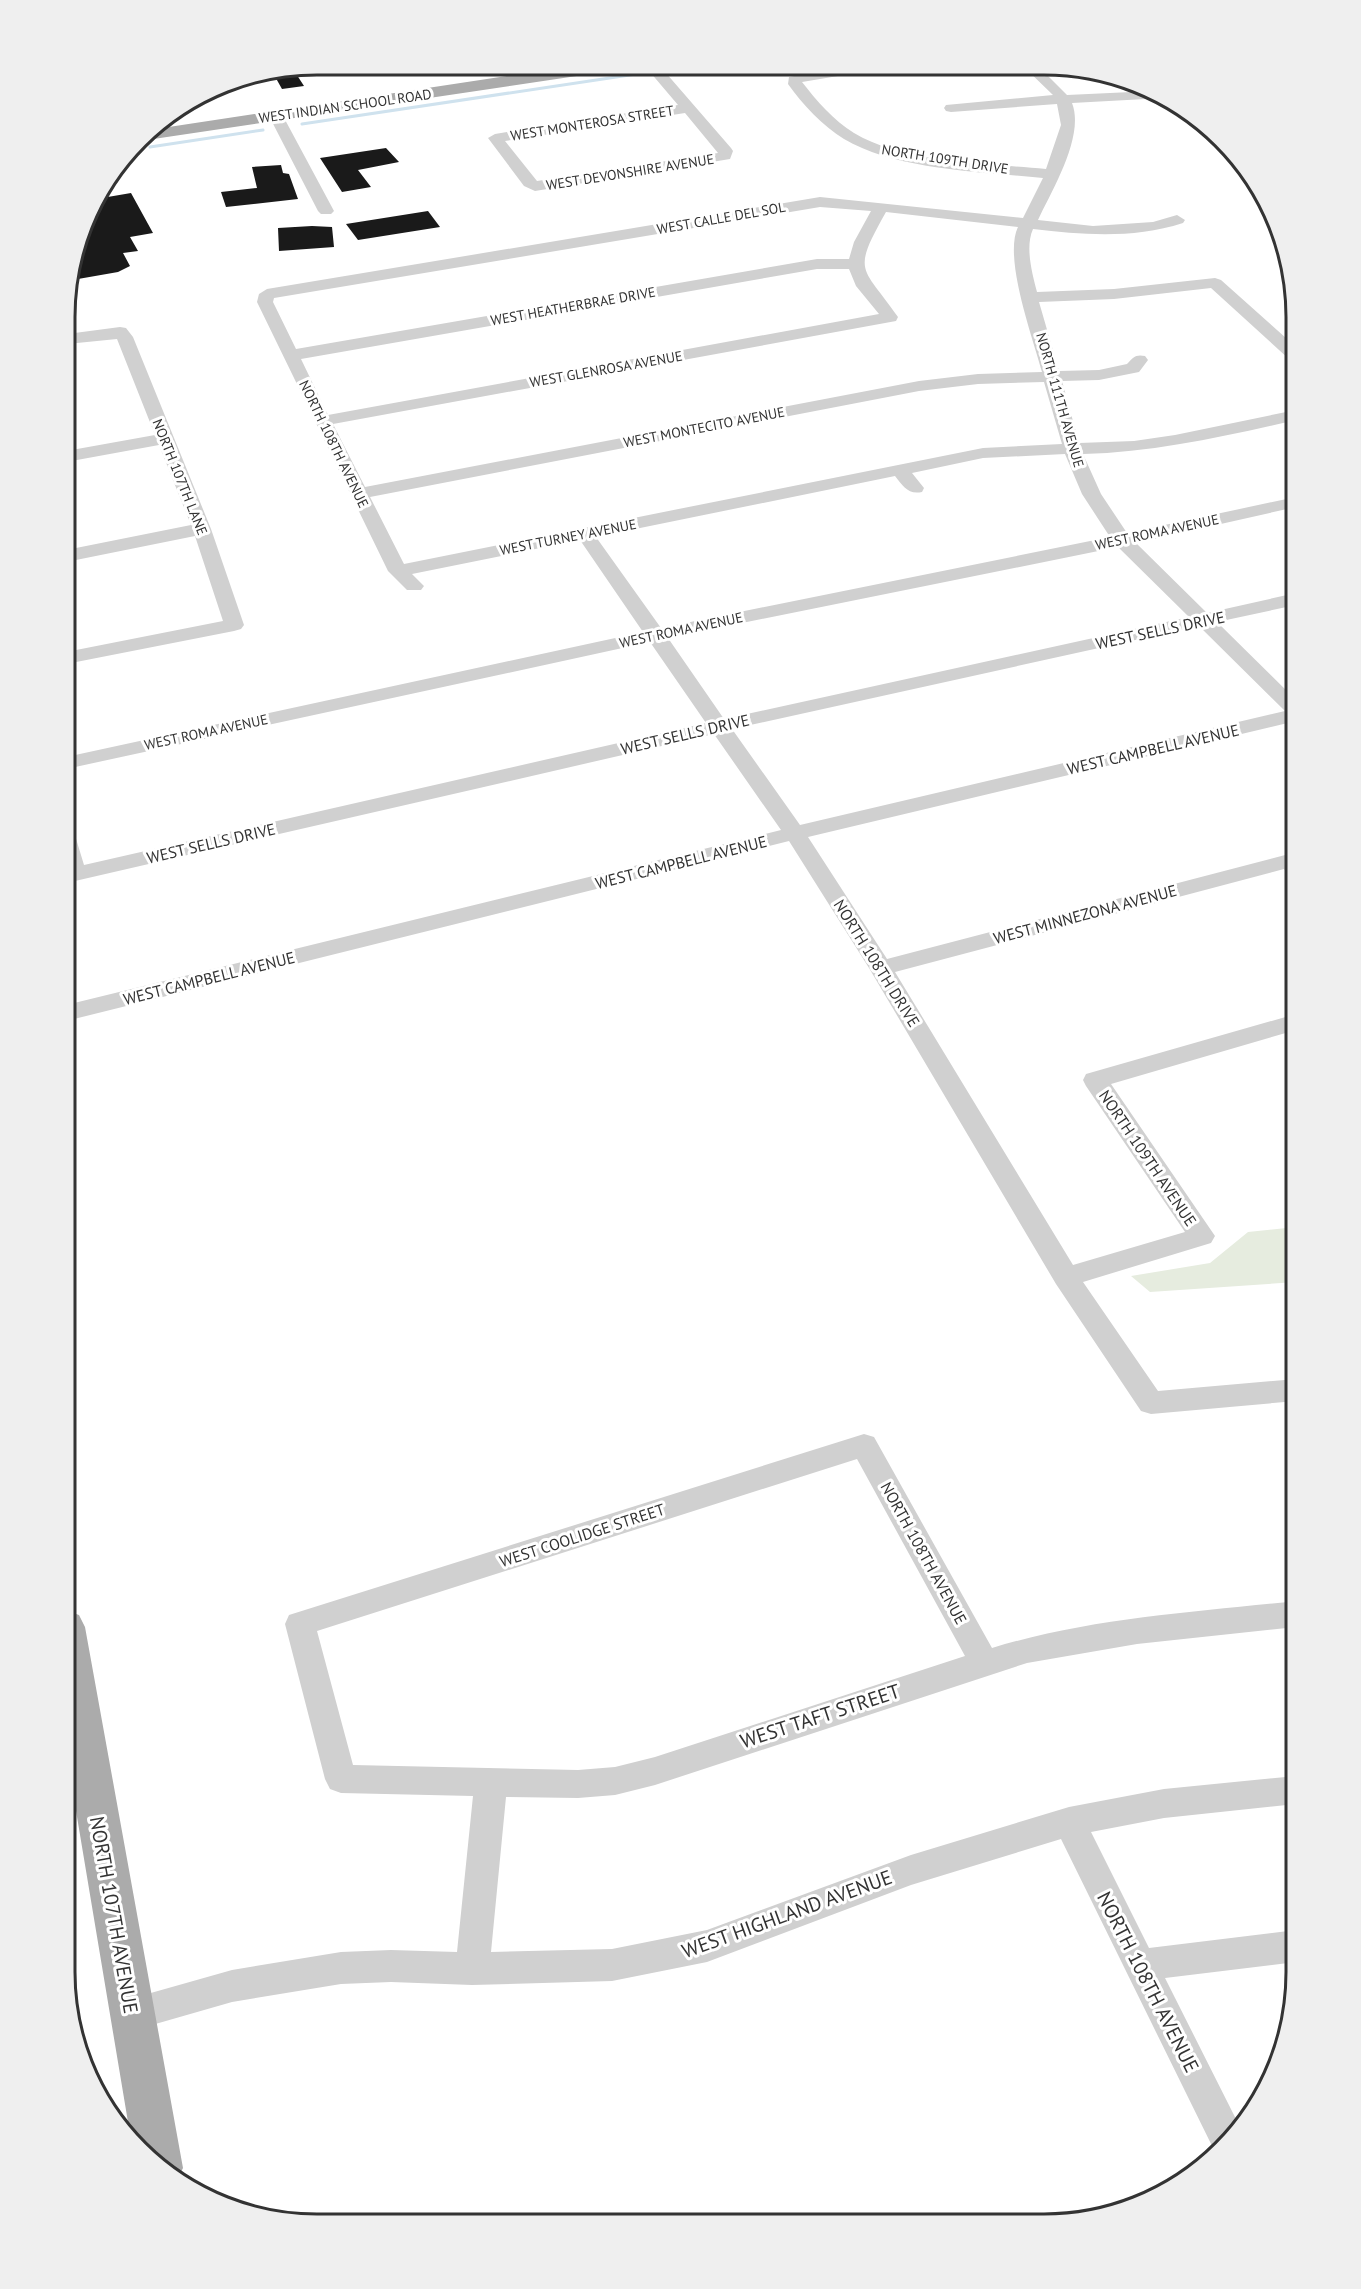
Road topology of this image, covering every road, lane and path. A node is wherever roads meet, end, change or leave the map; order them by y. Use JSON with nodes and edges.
{"nodes":[{"id":1,"x":550,"y":75,"type":"edge"},
{"id":2,"x":660,"y":75,"type":"edge"},
{"id":3,"x":823,"y":75,"type":"edge"},
{"id":4,"x":1040,"y":75,"type":"edge"},
{"id":5,"x":1140,"y":95,"type":"edge"},
{"id":6,"x":1062,"y":98,"type":"junction"},
{"id":7,"x":688,"y":108,"type":"junction"},
{"id":8,"x":951,"y":108,"type":"dead end"},
{"id":9,"x":276,"y":116,"type":"junction"},
{"id":10,"x":160,"y":134,"type":"edge"},
{"id":11,"x":1077,"y":165,"type":"dead end"},
{"id":12,"x":1053,"y":168,"type":"junction"},
{"id":13,"x":535,"y":186,"type":"joint"},
{"id":14,"x":881,"y":207,"type":"junction"},
{"id":15,"x":326,"y":211,"type":"dead end"},
{"id":16,"x":1177,"y":220,"type":"dead end"},
{"id":17,"x":1027,"y":225,"type":"junction"},
{"id":18,"x":855,"y":264,"type":"junction"},
{"id":19,"x":267,"y":294,"type":"joint"},
{"id":20,"x":1030,"y":297,"type":"junction"},
{"id":21,"x":75,"y":338,"type":"edge"},
{"id":22,"x":1286,"y":347,"type":"edge"},
{"id":23,"x":292,"y":355,"type":"junction"},
{"id":24,"x":1139,"y":360,"type":"dead end"},
{"id":25,"x":1053,"y":377,"type":"junction"},
{"id":26,"x":1286,"y":417,"type":"edge"},
{"id":27,"x":322,"y":421,"type":"junction"},
{"id":28,"x":165,"y":439,"type":"junction"},
{"id":29,"x":1071,"y":449,"type":"junction"},
{"id":30,"x":75,"y":455,"type":"edge"},
{"id":31,"x":899,"y":470,"type":"junction"},
{"id":32,"x":915,"y":488,"type":"dead end"},
{"id":33,"x":357,"y":494,"type":"junction"},
{"id":34,"x":738,"y":503,"type":"junction"},
{"id":35,"x":1286,"y":504,"type":"edge"},
{"id":36,"x":753,"y":520,"type":"dead end"},
{"id":37,"x":202,"y":529,"type":"junction"},
{"id":38,"x":585,"y":534,"type":"junction"},
{"id":39,"x":1122,"y":540,"type":"junction"},
{"id":40,"x":75,"y":554,"type":"edge"},
{"id":41,"x":398,"y":571,"type":"junction"},
{"id":42,"x":414,"y":586,"type":"dead end"},
{"id":43,"x":1286,"y":601,"type":"edge"},
{"id":44,"x":1204,"y":620,"type":"junction"},
{"id":45,"x":655,"y":635,"type":"junction"},
{"id":46,"x":75,"y":656,"type":"edge"},
{"id":47,"x":1286,"y":703,"type":"edge"},
{"id":48,"x":1286,"y":715,"type":"edge"},
{"id":49,"x":718,"y":726,"type":"junction"},
{"id":50,"x":75,"y":761,"type":"edge"},
{"id":51,"x":795,"y":834,"type":"junction"},
{"id":52,"x":1286,"y":867,"type":"edge"},
{"id":53,"x":75,"y":874,"type":"edge"},
{"id":54,"x":881,"y":968,"type":"junction"},
{"id":55,"x":75,"y":1011,"type":"edge"},
{"id":56,"x":1286,"y":1025,"type":"edge"},
{"id":57,"x":1066,"y":1277,"type":"junction"},
{"id":58,"x":1286,"y":1391,"type":"edge"},
{"id":59,"x":864,"y":1445,"type":"joint"},
{"id":60,"x":1286,"y":1615,"type":"edge"},
{"id":61,"x":984,"y":1662,"type":"junction"},
{"id":62,"x":75,"y":1686,"type":"edge"},
{"id":63,"x":340,"y":1779,"type":"joint"},
{"id":64,"x":491,"y":1783,"type":"junction"},
{"id":65,"x":1286,"y":1791,"type":"edge"},
{"id":66,"x":1069,"y":1822,"type":"junction"},
{"id":67,"x":1286,"y":1947,"type":"edge"},
{"id":68,"x":1139,"y":1965,"type":"junction"},
{"id":69,"x":472,"y":1969,"type":"junction"},
{"id":70,"x":131,"y":2014,"type":"junction"},
{"id":71,"x":1224,"y":2133,"type":"edge"},
{"id":72,"x":156,"y":2152,"type":"edge"}],
"edges":[{"from":1,"to":9,"type":"main road","name":"WEST INDIAN SCHOOL ROAD"},
{"from":2,"to":7,"type":"street"},
{"from":3,"to":12,"type":"street","name":"NORTH 109TH DRIVE"},
{"from":4,"to":6,"type":"street"},
{"from":5,"to":6,"type":"street"},
{"from":6,"to":8,"type":"street"},
{"from":6,"to":12,"type":"street","name":"NORTH 111TH AVENUE"},
{"from":7,"to":13,"type":"street","name":"WEST DEVONSHIRE AVENUE"},
{"from":7,"to":13,"type":"street","name":"WEST MONTEROSA STREET"},
{"from":9,"to":10,"type":"main road","name":"WEST INDIAN SCHOOL ROAD"},
{"from":9,"to":15,"type":"street"},
{"from":11,"to":12,"type":"street","name":"NORTH 109TH DRIVE"},
{"from":12,"to":17,"type":"street","name":"NORTH 111TH AVENUE"},
{"from":14,"to":17,"type":"street","name":"WEST CALLE DEL SOL"},
{"from":14,"to":18,"type":"street"},
{"from":14,"to":19,"type":"street","name":"WEST CALLE DEL SOL"},
{"from":16,"to":17,"type":"street","name":"WEST CALLE DEL SOL"},
{"from":17,"to":20,"type":"street","name":"NORTH 111TH AVENUE"},
{"from":18,"to":23,"type":"street","name":"WEST HEATHERBRAE DRIVE"},
{"from":18,"to":27,"type":"street","name":"WEST GLENROSA AVENUE"},
{"from":19,"to":23,"type":"street","name":"NORTH 108TH AVENUE"},
{"from":20,"to":22,"type":"street"},
{"from":20,"to":25,"type":"street","name":"NORTH 111TH AVENUE"},
{"from":21,"to":28,"type":"street","name":"NORTH 107TH LANE"},
{"from":23,"to":27,"type":"street","name":"NORTH 108TH AVENUE"},
{"from":24,"to":25,"type":"street","name":"WEST MONTECITO AVENUE"},
{"from":25,"to":29,"type":"street","name":"NORTH 111TH AVENUE"},
{"from":25,"to":33,"type":"street","name":"WEST MONTECITO AVENUE"},
{"from":26,"to":29,"type":"street","name":"WEST TURNEY AVENUE"},
{"from":27,"to":33,"type":"street","name":"NORTH 108TH AVENUE"},
{"from":28,"to":30,"type":"street"},
{"from":28,"to":37,"type":"street","name":"NORTH 107TH LANE"},
{"from":29,"to":31,"type":"street","name":"WEST TURNEY AVENUE"},
{"from":29,"to":39,"type":"street","name":"NORTH 111TH AVENUE"},
{"from":31,"to":32,"type":"street"},
{"from":31,"to":34,"type":"street","name":"WEST TURNEY AVENUE"},
{"from":33,"to":41,"type":"street","name":"NORTH 108TH AVENUE"},
{"from":34,"to":36,"type":"street"},
{"from":34,"to":38,"type":"street","name":"WEST TURNEY AVENUE"},
{"from":35,"to":39,"type":"street","name":"WEST ROMA AVENUE"},
{"from":37,"to":40,"type":"street"},
{"from":37,"to":46,"type":"street","name":"NORTH 107TH LANE"},
{"from":38,"to":41,"type":"street","name":"WEST TURNEY AVENUE"},
{"from":38,"to":45,"type":"street","name":"NORTH 108TH DRIVE"},
{"from":39,"to":44,"type":"street","name":"NORTH 111TH AVENUE"},
{"from":39,"to":45,"type":"street","name":"WEST ROMA AVENUE"},
{"from":41,"to":42,"type":"street","name":"NORTH 108TH AVENUE"},
{"from":43,"to":44,"type":"street","name":"WEST SELLS DRIVE"},
{"from":44,"to":47,"type":"street","name":"NORTH 111TH AVENUE"},
{"from":44,"to":49,"type":"street","name":"WEST SELLS DRIVE"},
{"from":45,"to":49,"type":"street","name":"NORTH 108TH DRIVE"},
{"from":45,"to":50,"type":"street","name":"WEST ROMA AVENUE"},
{"from":48,"to":51,"type":"street","name":"WEST CAMPBELL AVENUE"},
{"from":49,"to":51,"type":"street","name":"NORTH 108TH DRIVE"},
{"from":49,"to":53,"type":"street","name":"WEST SELLS DRIVE"},
{"from":51,"to":54,"type":"street","name":"NORTH 108TH DRIVE"},
{"from":51,"to":55,"type":"street","name":"WEST CAMPBELL AVENUE"},
{"from":52,"to":54,"type":"street","name":"WEST MINNEZONA AVENUE"},
{"from":54,"to":57,"type":"street","name":"NORTH 108TH DRIVE"},
{"from":56,"to":57,"type":"street","name":"NORTH 109TH AVENUE"},
{"from":57,"to":58,"type":"street","name":"NORTH 108TH DRIVE"},
{"from":59,"to":61,"type":"street","name":"NORTH 108TH AVENUE"},
{"from":59,"to":63,"type":"street","name":"WEST COOLIDGE STREET"},
{"from":60,"to":61,"type":"street","name":"WEST TAFT STREET"},
{"from":61,"to":64,"type":"street","name":"WEST TAFT STREET"},
{"from":62,"to":70,"type":"main road","name":"NORTH 107TH AVENUE"},
{"from":63,"to":64,"type":"street","name":"WEST TAFT STREET"},
{"from":64,"to":69,"type":"street"},
{"from":65,"to":66,"type":"street","name":"WEST HIGHLAND AVENUE"},
{"from":66,"to":68,"type":"street","name":"NORTH 108TH AVENUE"},
{"from":66,"to":69,"type":"street","name":"WEST HIGHLAND AVENUE"},
{"from":67,"to":68,"type":"street"},
{"from":68,"to":71,"type":"street","name":"NORTH 108TH AVENUE"},
{"from":69,"to":70,"type":"street","name":"WEST HIGHLAND AVENUE"},
{"from":70,"to":72,"type":"main road","name":"NORTH 107TH AVENUE"}]}
